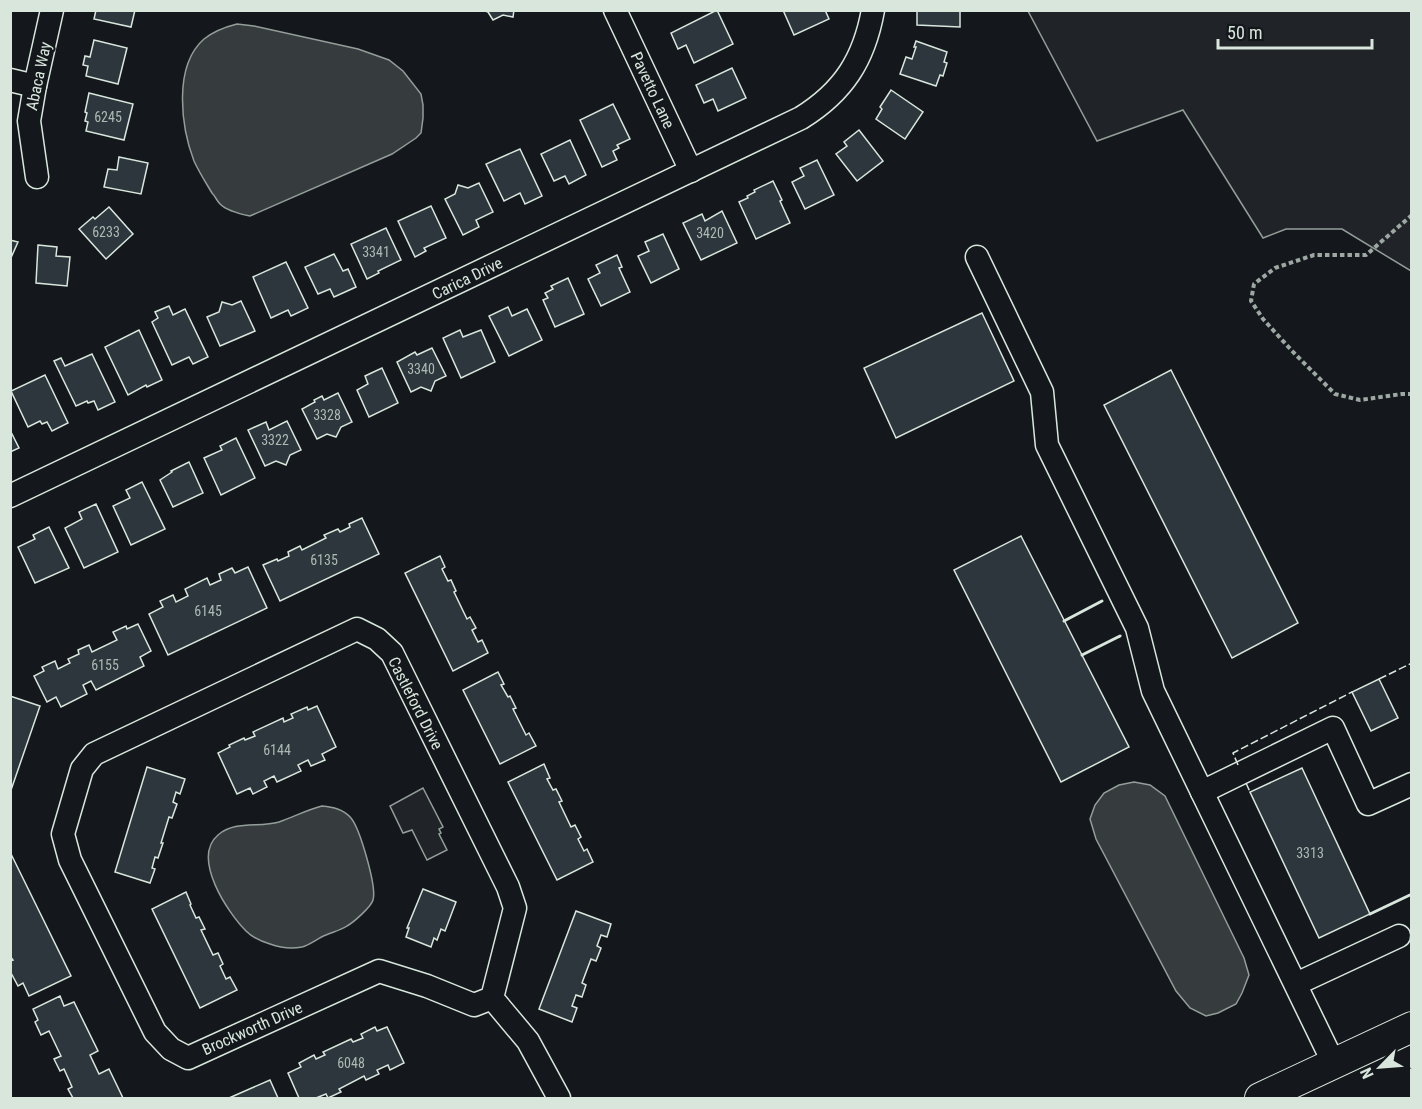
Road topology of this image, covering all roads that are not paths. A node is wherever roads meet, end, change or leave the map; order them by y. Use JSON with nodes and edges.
{"nodes":[{"id":1,"x":52,"y":10,"type":"edge"},
{"id":2,"x":615,"y":10,"type":"edge"},
{"id":3,"x":873,"y":10,"type":"edge"},
{"id":4,"x":10,"y":80,"type":"edge"},
{"id":5,"x":35,"y":86,"type":"junction"},
{"id":6,"x":691,"y":171,"type":"junction"},
{"id":7,"x":37,"y":177,"type":"dead end"},
{"id":8,"x":977,"y":257,"type":"dead end"},
{"id":9,"x":10,"y":496,"type":"edge"},
{"id":10,"x":1412,"y":784,"type":"edge"},
{"id":11,"x":1202,"y":792,"type":"junction"},
{"id":12,"x":63,"y":834,"type":"joint"},
{"id":13,"x":1399,"y":936,"type":"dead end"},
{"id":14,"x":1296,"y":984,"type":"junction"},
{"id":15,"x":492,"y":998,"type":"junction"},
{"id":16,"x":1412,"y":1027,"type":"edge"},
{"id":17,"x":1334,"y":1064,"type":"junction"},
{"id":18,"x":559,"y":1098,"type":"edge"},
{"id":19,"x":1260,"y":1098,"type":"edge"}],
"edges":[{"from":1,"to":5,"type":"street","name":"Abaca Way"},
{"from":2,"to":6,"type":"street","name":"Pavetto Lane"},
{"from":3,"to":6,"type":"street","name":"Carica Drive"},
{"from":4,"to":5,"type":"street"},
{"from":5,"to":7,"type":"street","name":"Abaca Way"},
{"from":6,"to":9,"type":"street","name":"Carica Drive"},
{"from":8,"to":11,"type":"street"},
{"from":10,"to":11,"type":"street"},
{"from":11,"to":14,"type":"street"},
{"from":12,"to":15,"type":"street","name":"Brockworth Drive"},
{"from":12,"to":15,"type":"street","name":"Castleford Drive"},
{"from":13,"to":14,"type":"street"},
{"from":14,"to":17,"type":"street"},
{"from":15,"to":18,"type":"street"},
{"from":16,"to":17,"type":"main road"},
{"from":17,"to":19,"type":"main road"}]}
